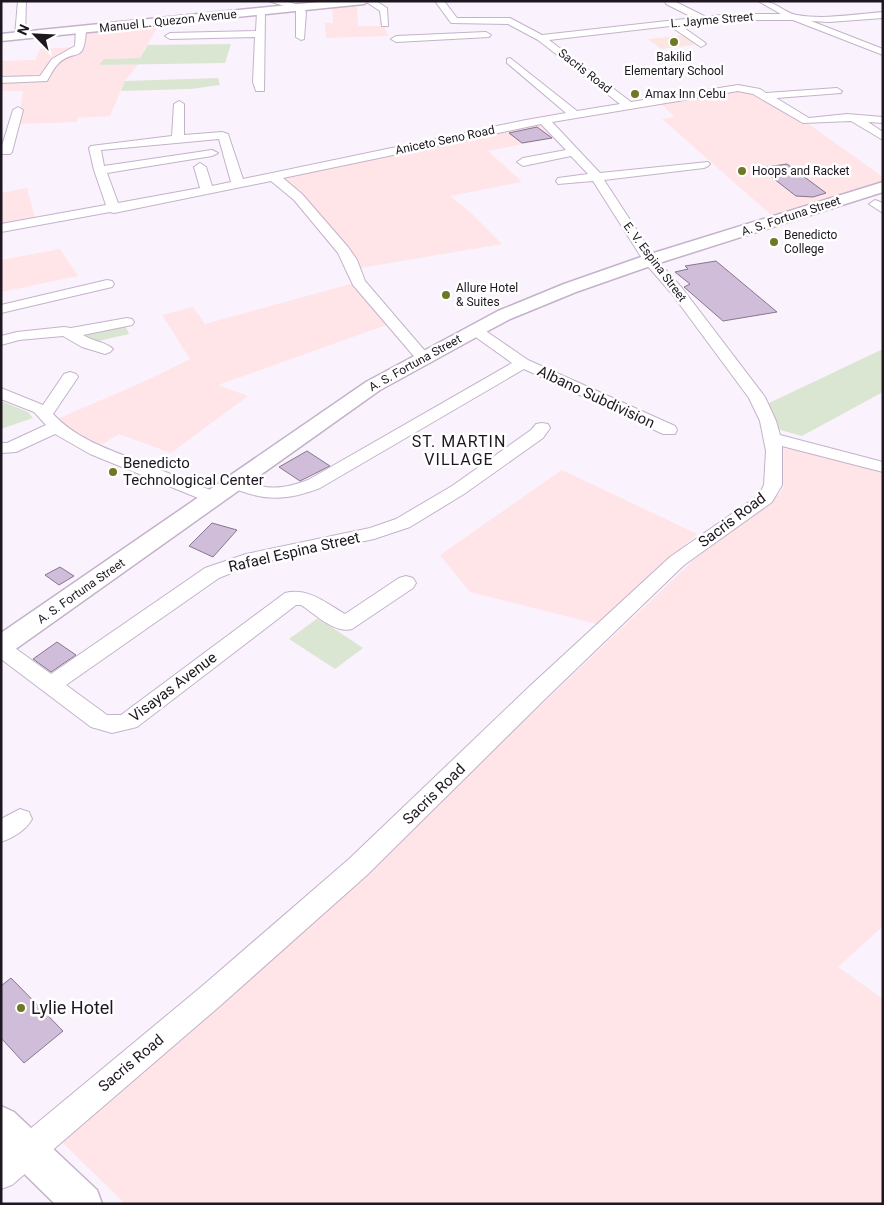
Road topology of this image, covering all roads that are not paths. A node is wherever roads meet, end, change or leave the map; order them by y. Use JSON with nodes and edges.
{"nodes":[{"id":1,"x":22,"y":1,"type":"edge"},
{"id":2,"x":273,"y":1,"type":"edge"},
{"id":3,"x":364,"y":1,"type":"edge"},
{"id":4,"x":369,"y":1,"type":"edge"},
{"id":5,"x":439,"y":1,"type":"edge"},
{"id":6,"x":762,"y":1,"type":"edge"},
{"id":7,"x":340,"y":2,"type":"edge"},
{"id":8,"x":669,"y":2,"type":"dead end"},
{"id":9,"x":300,"y":8,"type":"junction"},
{"id":10,"x":261,"y":12,"type":"junction"},
{"id":11,"x":883,"y":16,"type":"edge"},
{"id":12,"x":793,"y":17,"type":"junction"},
{"id":13,"x":703,"y":19,"type":"junction"},
{"id":14,"x":671,"y":23,"type":"junction"},
{"id":15,"x":386,"y":24,"type":"dead end"},
{"id":16,"x":81,"y":30,"type":"junction"},
{"id":17,"x":530,"y":31,"type":"junction"},
{"id":18,"x":512,"y":33,"type":"dead end"},
{"id":19,"x":261,"y":34,"type":"junction"},
{"id":20,"x":493,"y":34,"type":"dead end"},
{"id":21,"x":20,"y":36,"type":"junction"},
{"id":22,"x":170,"y":36,"type":"dead end"},
{"id":23,"x":301,"y":36,"type":"dead end"},
{"id":24,"x":1,"y":38,"type":"edge"},
{"id":25,"x":541,"y":38,"type":"junction"},
{"id":26,"x":396,"y":40,"type":"dead end"},
{"id":27,"x":702,"y":44,"type":"dead end"},
{"id":28,"x":883,"y":52,"type":"edge"},
{"id":29,"x":510,"y":61,"type":"dead end"},
{"id":30,"x":1,"y":80,"type":"edge"},
{"id":31,"x":260,"y":89,"type":"dead end"},
{"id":32,"x":837,"y":91,"type":"dead end"},
{"id":33,"x":764,"y":96,"type":"junction"},
{"id":34,"x":179,"y":104,"type":"dead end"},
{"id":35,"x":628,"y":105,"type":"junction"},
{"id":36,"x":18,"y":110,"type":"dead end"},
{"id":37,"x":576,"y":115,"type":"junction"},
{"id":38,"x":853,"y":117,"type":"junction"},
{"id":39,"x":544,"y":120,"type":"junction"},
{"id":40,"x":883,"y":120,"type":"edge"},
{"id":41,"x":883,"y":137,"type":"edge"},
{"id":42,"x":178,"y":138,"type":"junction"},
{"id":43,"x":5,"y":140,"type":"edge"},
{"id":44,"x":6,"y":152,"type":"dead end"},
{"id":45,"x":573,"y":152,"type":"junction"},
{"id":46,"x":212,"y":153,"type":"dead end"},
{"id":47,"x":523,"y":162,"type":"dead end"},
{"id":48,"x":704,"y":164,"type":"dead end"},
{"id":49,"x":200,"y":167,"type":"dead end"},
{"id":50,"x":101,"y":170,"type":"junction"},
{"id":51,"x":596,"y":176,"type":"junction"},
{"id":52,"x":274,"y":177,"type":"junction"},
{"id":53,"x":562,"y":182,"type":"dead end"},
{"id":54,"x":238,"y":184,"type":"junction"},
{"id":55,"x":883,"y":187,"type":"edge"},
{"id":56,"x":207,"y":190,"type":"junction"},
{"id":57,"x":114,"y":209,"type":"junction"},
{"id":58,"x":1,"y":228,"type":"edge"},
{"id":59,"x":650,"y":260,"type":"junction"},
{"id":60,"x":107,"y":284,"type":"dead end"},
{"id":61,"x":1,"y":309,"type":"edge"},
{"id":62,"x":127,"y":322,"type":"dead end"},
{"id":63,"x":475,"y":330,"type":"junction"},
{"id":64,"x":70,"y":333,"type":"junction"},
{"id":65,"x":1,"y":341,"type":"edge"},
{"id":66,"x":105,"y":349,"type":"dead end"},
{"id":67,"x":423,"y":358,"type":"junction"},
{"id":68,"x":523,"y":363,"type":"junction"},
{"id":69,"x":70,"y":377,"type":"dead end"},
{"id":70,"x":1,"y":393,"type":"edge"},
{"id":71,"x":761,"y":407,"type":"joint"},
{"id":72,"x":51,"y":420,"type":"junction"},
{"id":73,"x":542,"y":428,"type":"dead end"},
{"id":74,"x":669,"y":430,"type":"dead end"},
{"id":75,"x":773,"y":438,"type":"junction"},
{"id":76,"x":1,"y":448,"type":"edge"},
{"id":77,"x":883,"y":467,"type":"edge"},
{"id":78,"x":236,"y":483,"type":"junction"},
{"id":79,"x":214,"y":498,"type":"junction"},
{"id":80,"x":406,"y":584,"type":"dead end"},
{"id":81,"x":1,"y":647,"type":"edge"},
{"id":82,"x":50,"y":686,"type":"junction"},
{"id":83,"x":10,"y":1150,"type":"edge"},
{"id":84,"x":83,"y":1204,"type":"edge"}],
"edges":[{"from":1,"to":21,"type":"street"},
{"from":2,"to":9,"type":"street"},
{"from":3,"to":7,"type":"main road","name":"Manuel L. Quezon Avenue"},
{"from":4,"to":15,"type":"street"},
{"from":5,"to":17,"type":"street","name":"Sacris Road"},
{"from":6,"to":12,"type":"street"},
{"from":7,"to":9,"type":"main road","name":"Manuel L. Quezon Avenue"},
{"from":8,"to":13,"type":"street"},
{"from":9,"to":10,"type":"main road","name":"Manuel L. Quezon Avenue"},
{"from":9,"to":23,"type":"street"},
{"from":10,"to":16,"type":"main road","name":"Manuel L. Quezon Avenue"},
{"from":10,"to":19,"type":"street"},
{"from":11,"to":12,"type":"street","name":"L. Jayme Street"},
{"from":12,"to":13,"type":"street","name":"L. Jayme Street"},
{"from":12,"to":28,"type":"street"},
{"from":13,"to":14,"type":"street","name":"L. Jayme Street"},
{"from":14,"to":25,"type":"street","name":"L. Jayme Street"},
{"from":14,"to":27,"type":"street"},
{"from":16,"to":21,"type":"main road","name":"Manuel L. Quezon Avenue"},
{"from":16,"to":30,"type":"street"},
{"from":17,"to":18,"type":"street"},
{"from":17,"to":25,"type":"street","name":"Sacris Road"},
{"from":19,"to":22,"type":"street"},
{"from":19,"to":31,"type":"street"},
{"from":20,"to":26,"type":"street"},
{"from":21,"to":24,"type":"main road","name":"Manuel L. Quezon Avenue"},
{"from":25,"to":35,"type":"street","name":"Sacris Road"},
{"from":29,"to":37,"type":"street"},
{"from":32,"to":33,"type":"street"},
{"from":33,"to":35,"type":"street","name":"Aniceto Seno Road"},
{"from":33,"to":38,"type":"street","name":"Aniceto Seno Road"},
{"from":34,"to":42,"type":"street"},
{"from":35,"to":37,"type":"street","name":"Aniceto Seno Road"},
{"from":36,"to":43,"type":"street"},
{"from":37,"to":39,"type":"street","name":"Aniceto Seno Road"},
{"from":38,"to":40,"type":"street","name":"Aniceto Seno Road"},
{"from":38,"to":41,"type":"street"},
{"from":39,"to":45,"type":"street","name":"E. V. Espina Street"},
{"from":39,"to":52,"type":"street","name":"Aniceto Seno Road"},
{"from":42,"to":50,"type":"street"},
{"from":42,"to":54,"type":"street"},
{"from":43,"to":44,"type":"street"},
{"from":45,"to":47,"type":"street"},
{"from":45,"to":51,"type":"street","name":"E. V. Espina Street"},
{"from":46,"to":50,"type":"street"},
{"from":48,"to":51,"type":"street"},
{"from":49,"to":56,"type":"street"},
{"from":50,"to":57,"type":"street"},
{"from":51,"to":53,"type":"street"},
{"from":51,"to":59,"type":"street","name":"E. V. Espina Street"},
{"from":52,"to":54,"type":"street","name":"Aniceto Seno Road"},
{"from":52,"to":67,"type":"street"},
{"from":54,"to":56,"type":"street","name":"Aniceto Seno Road"},
{"from":55,"to":59,"type":"main road","name":"A. S. Fortuna Street"},
{"from":56,"to":57,"type":"street","name":"Aniceto Seno Road"},
{"from":57,"to":58,"type":"street","name":"Aniceto Seno Road"},
{"from":59,"to":63,"type":"main road","name":"A. S. Fortuna Street"},
{"from":59,"to":71,"type":"street","name":"E. V. Espina Street"},
{"from":60,"to":61,"type":"street"},
{"from":62,"to":64,"type":"street"},
{"from":63,"to":67,"type":"main road","name":"A. S. Fortuna Street"},
{"from":63,"to":68,"type":"street","name":"Albano Subdivision"},
{"from":64,"to":65,"type":"street"},
{"from":64,"to":66,"type":"street"},
{"from":67,"to":78,"type":"main road","name":"A. S. Fortuna Street"},
{"from":68,"to":74,"type":"street","name":"Albano Subdivision"},
{"from":68,"to":78,"type":"street","name":"Albano Subdivision"},
{"from":69,"to":72,"type":"street"},
{"from":70,"to":72,"type":"street"},
{"from":71,"to":75,"type":"street","name":"Sacris Road"},
{"from":72,"to":76,"type":"street"},
{"from":72,"to":79,"type":"street"},
{"from":73,"to":82,"type":"street","name":"Rafael Espina Street"},
{"from":75,"to":77,"type":"street"},
{"from":75,"to":83,"type":"street","name":"Sacris Road"},
{"from":78,"to":79,"type":"main road","name":"A. S. Fortuna Street"},
{"from":79,"to":81,"type":"main road","name":"A. S. Fortuna Street"},
{"from":80,"to":82,"type":"street","name":"Visayas Avenue"},
{"from":81,"to":82,"type":"street","name":"Visayas Avenue"},
{"from":83,"to":84,"type":"main road"}]}
